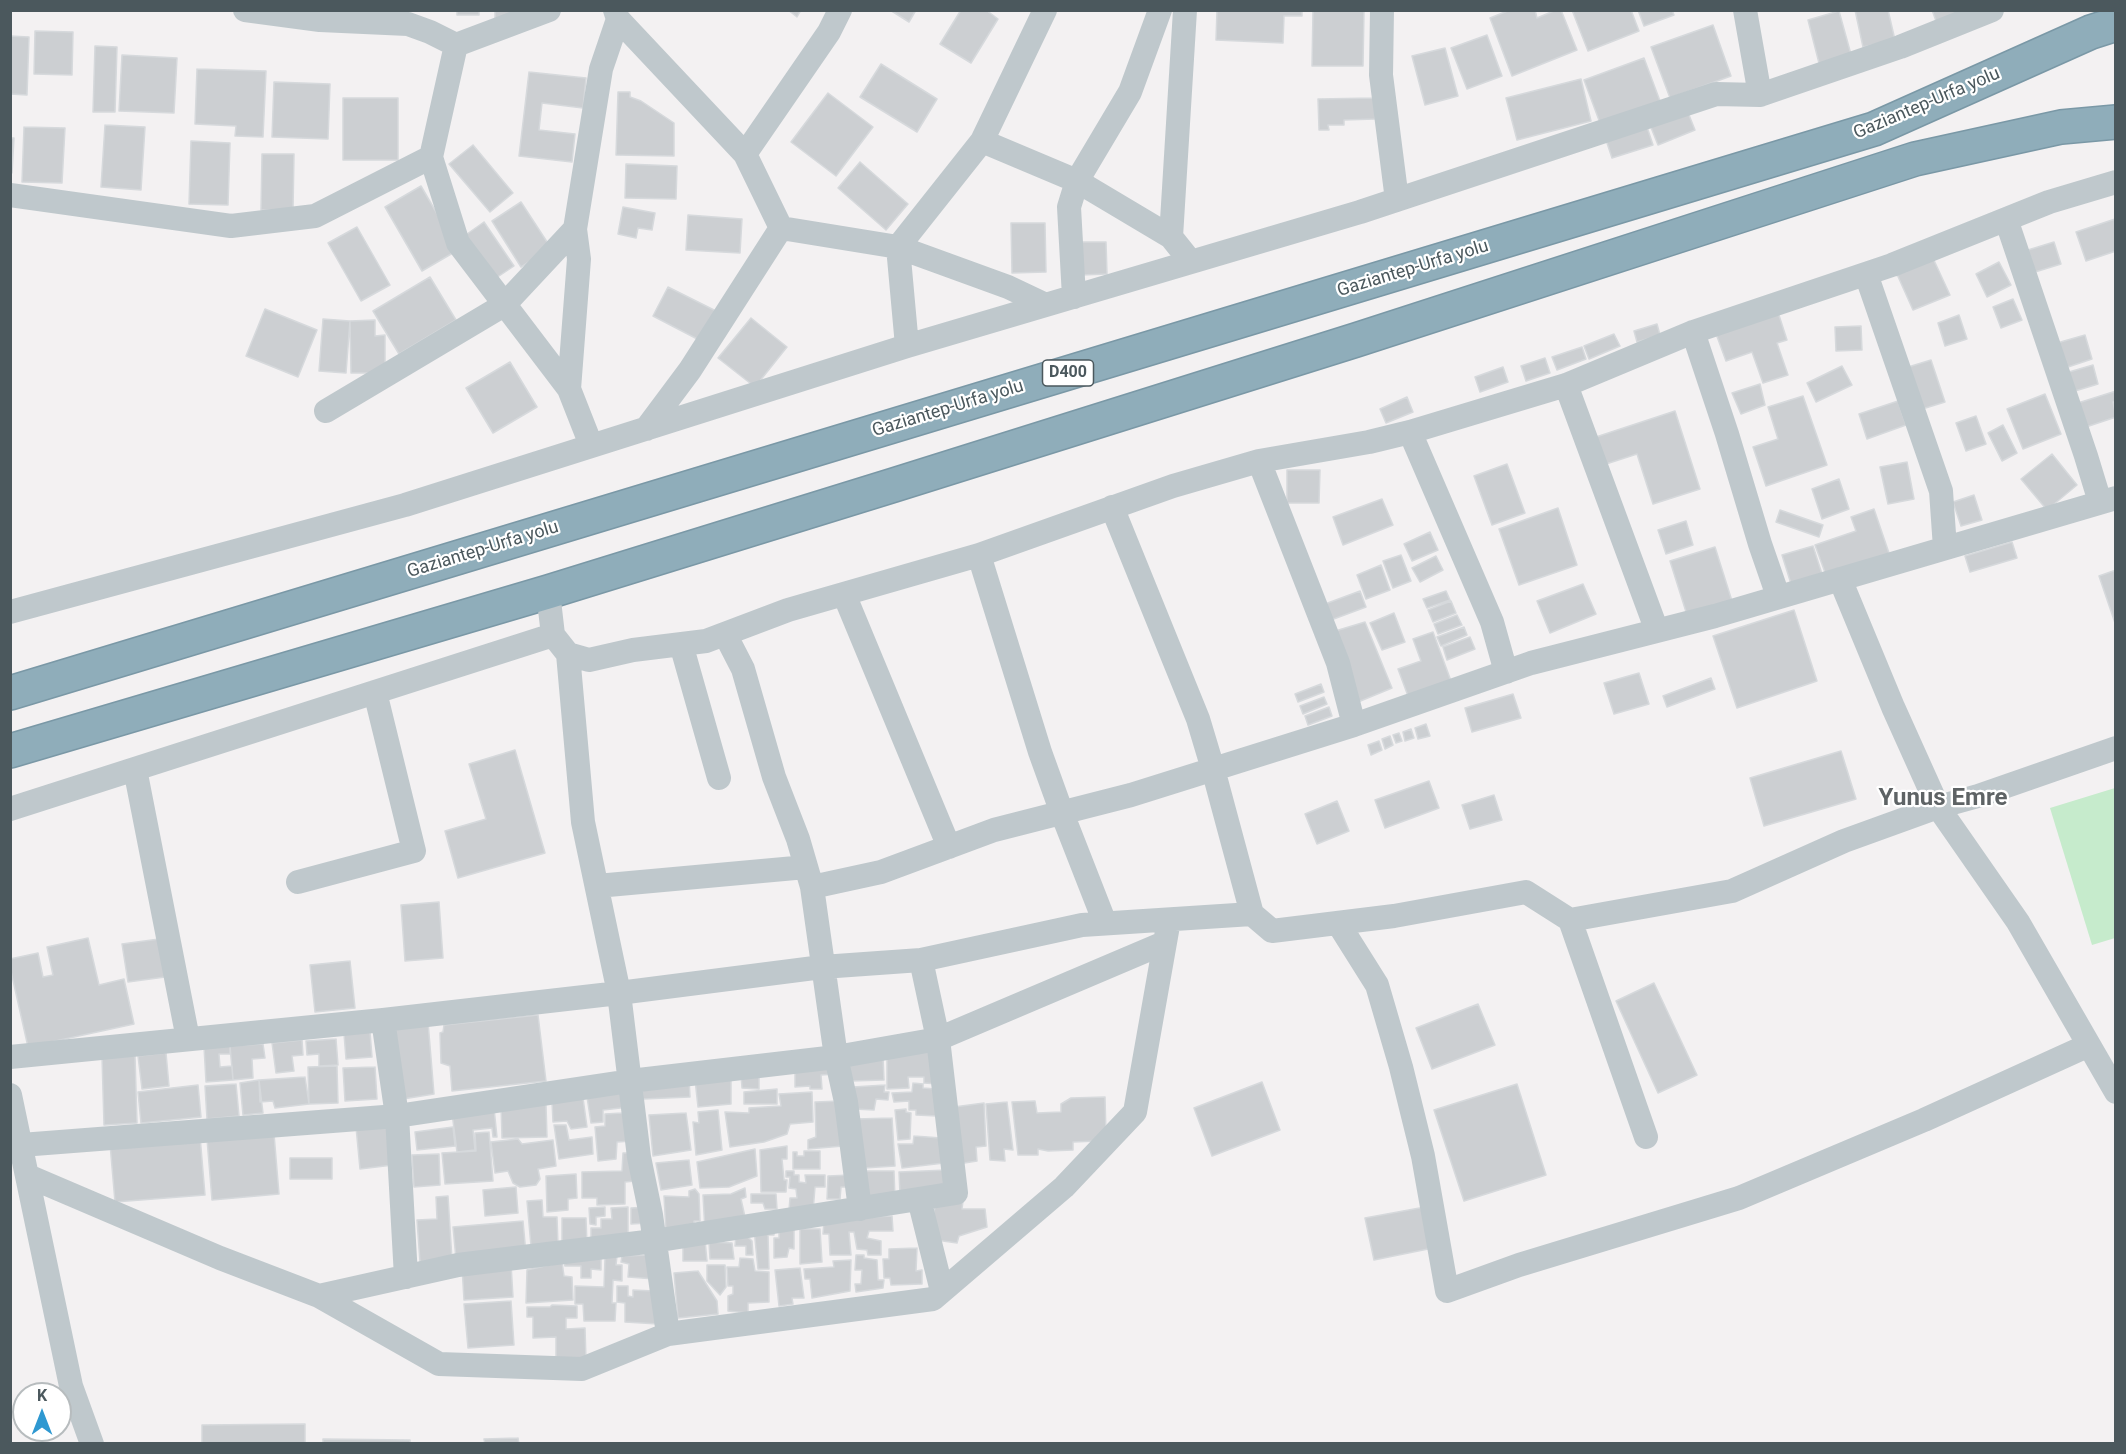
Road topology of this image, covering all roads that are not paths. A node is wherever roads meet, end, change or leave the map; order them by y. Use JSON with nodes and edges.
{"nodes":[{"id":1,"x":245,"y":10,"type":"edge"},
{"id":2,"x":549,"y":10,"type":"edge"},
{"id":3,"x":840,"y":10,"type":"edge"},
{"id":4,"x":1046,"y":10,"type":"edge"},
{"id":5,"x":1161,"y":10,"type":"edge"},
{"id":6,"x":1185,"y":10,"type":"edge"},
{"id":7,"x":1382,"y":10,"type":"edge"},
{"id":8,"x":1745,"y":10,"type":"edge"},
{"id":9,"x":1992,"y":10,"type":"edge"},
{"id":10,"x":616,"y":15,"type":"edge"},
{"id":11,"x":409,"y":17,"type":"edge"},
{"id":12,"x":2115,"y":24,"type":"edge"},
{"id":13,"x":456,"y":45,"type":"junction"},
{"id":14,"x":1760,"y":95,"type":"junction"},
{"id":15,"x":2115,"y":122,"type":"edge"},
{"id":16,"x":982,"y":141,"type":"junction"},
{"id":17,"x":745,"y":154,"type":"junction"},
{"id":18,"x":431,"y":157,"type":"junction"},
{"id":19,"x":1077,"y":181,"type":"junction"},
{"id":20,"x":2115,"y":182,"type":"edge"},
{"id":21,"x":10,"y":195,"type":"edge"},
{"id":22,"x":1397,"y":200,"type":"junction"},
{"id":23,"x":2006,"y":219,"type":"junction"},
{"id":24,"x":780,"y":228,"type":"junction"},
{"id":25,"x":575,"y":229,"type":"junction"},
{"id":26,"x":1171,"y":237,"type":"junction"},
{"id":27,"x":898,"y":247,"type":"junction"},
{"id":28,"x":1191,"y":262,"type":"junction"},
{"id":29,"x":1866,"y":274,"type":"junction"},
{"id":30,"x":1074,"y":297,"type":"junction"},
{"id":31,"x":504,"y":305,"type":"junction"},
{"id":32,"x":1046,"y":305,"type":"junction"},
{"id":33,"x":1693,"y":332,"type":"junction"},
{"id":34,"x":907,"y":346,"type":"junction"},
{"id":35,"x":1566,"y":385,"type":"junction"},
{"id":36,"x":569,"y":389,"type":"junction"},
{"id":37,"x":326,"y":411,"type":"dead end"},
{"id":38,"x":646,"y":429,"type":"junction"},
{"id":39,"x":1410,"y":432,"type":"junction"},
{"id":40,"x":591,"y":446,"type":"junction"},
{"id":41,"x":1259,"y":461,"type":"junction"},
{"id":42,"x":2108,"y":500,"type":"edge"},
{"id":43,"x":1112,"y":507,"type":"junction"},
{"id":44,"x":1945,"y":548,"type":"junction"},
{"id":45,"x":979,"y":555,"type":"junction"},
{"id":46,"x":1840,"y":579,"type":"junction"},
{"id":47,"x":548,"y":592,"type":"junction"},
{"id":48,"x":844,"y":594,"type":"junction"},
{"id":49,"x":1778,"y":596,"type":"junction"},
{"id":50,"x":10,"y":612,"type":"edge"},
{"id":51,"x":1657,"y":631,"type":"junction"},
{"id":52,"x":725,"y":634,"type":"junction"},
{"id":53,"x":553,"y":635,"type":"junction"},
{"id":54,"x":681,"y":644,"type":"junction"},
{"id":55,"x":568,"y":654,"type":"junction"},
{"id":56,"x":1506,"y":672,"type":"junction"},
{"id":57,"x":375,"y":692,"type":"junction"},
{"id":58,"x":10,"y":693,"type":"edge"},
{"id":59,"x":1354,"y":725,"type":"junction"},
{"id":60,"x":2115,"y":748,"type":"edge"},
{"id":61,"x":10,"y":751,"type":"edge"},
{"id":62,"x":135,"y":769,"type":"junction"},
{"id":63,"x":1214,"y":769,"type":"junction"},
{"id":64,"x":719,"y":778,"type":"dead end"},
{"id":65,"x":1938,"y":807,"type":"junction"},
{"id":66,"x":10,"y":809,"type":"edge"},
{"id":67,"x":1062,"y":813,"type":"junction"},
{"id":68,"x":949,"y":847,"type":"junction"},
{"id":69,"x":809,"y":877,"type":"junction"},
{"id":70,"x":298,"y":882,"type":"dead end"},
{"id":71,"x":597,"y":886,"type":"junction"},
{"id":72,"x":1252,"y":914,"type":"junction"},
{"id":73,"x":1570,"y":920,"type":"junction"},
{"id":74,"x":1105,"y":923,"type":"junction"},
{"id":75,"x":1338,"y":923,"type":"junction"},
{"id":76,"x":1166,"y":932,"type":"junction"},
{"id":77,"x":921,"y":960,"type":"junction"},
{"id":78,"x":822,"y":967,"type":"junction"},
{"id":79,"x":619,"y":993,"type":"junction"},
{"id":80,"x":383,"y":1020,"type":"junction"},
{"id":81,"x":188,"y":1039,"type":"junction"},
{"id":82,"x":938,"y":1039,"type":"junction"},
{"id":83,"x":2089,"y":1045,"type":"junction"},
{"id":84,"x":10,"y":1057,"type":"edge"},
{"id":85,"x":836,"y":1057,"type":"junction"},
{"id":86,"x":630,"y":1081,"type":"junction"},
{"id":87,"x":2115,"y":1092,"type":"edge"},
{"id":88,"x":10,"y":1095,"type":"edge"},
{"id":89,"x":397,"y":1116,"type":"junction"},
{"id":90,"x":1646,"y":1137,"type":"dead end"},
{"id":91,"x":21,"y":1145,"type":"junction"},
{"id":92,"x":28,"y":1176,"type":"junction"},
{"id":93,"x":919,"y":1199,"type":"junction"},
{"id":94,"x":860,"y":1209,"type":"junction"},
{"id":95,"x":654,"y":1241,"type":"junction"},
{"id":96,"x":406,"y":1277,"type":"junction"},
{"id":97,"x":942,"y":1291,"type":"junction"},
{"id":98,"x":319,"y":1296,"type":"junction"},
{"id":99,"x":668,"y":1334,"type":"junction"},
{"id":100,"x":92,"y":1443,"type":"edge"}],
"edges":[{"from":1,"to":11,"type":"street"},
{"from":2,"to":13,"type":"street"},
{"from":3,"to":17,"type":"street"},
{"from":4,"to":16,"type":"street"},
{"from":5,"to":19,"type":"street"},
{"from":6,"to":26,"type":"street"},
{"from":7,"to":22,"type":"street"},
{"from":8,"to":14,"type":"street"},
{"from":9,"to":14,"type":"street"},
{"from":10,"to":17,"type":"street"},
{"from":10,"to":25,"type":"street"},
{"from":11,"to":13,"type":"street"},
{"from":12,"to":58,"type":"highway","name":"Gaziantep-Urfa yolu","number":"D400"},
{"from":13,"to":18,"type":"street"},
{"from":14,"to":22,"type":"street"},
{"from":15,"to":47,"type":"highway"},
{"from":16,"to":19,"type":"street"},
{"from":16,"to":27,"type":"street"},
{"from":17,"to":24,"type":"street"},
{"from":18,"to":21,"type":"street"},
{"from":18,"to":31,"type":"street"},
{"from":19,"to":26,"type":"street"},
{"from":19,"to":30,"type":"street"},
{"from":20,"to":23,"type":"street"},
{"from":22,"to":28,"type":"street"},
{"from":23,"to":29,"type":"street"},
{"from":23,"to":42,"type":"street"},
{"from":24,"to":27,"type":"street"},
{"from":24,"to":38,"type":"street"},
{"from":25,"to":31,"type":"street"},
{"from":25,"to":36,"type":"street"},
{"from":26,"to":28,"type":"street"},
{"from":27,"to":32,"type":"street"},
{"from":27,"to":34,"type":"street"},
{"from":28,"to":30,"type":"street"},
{"from":29,"to":33,"type":"street"},
{"from":29,"to":44,"type":"street"},
{"from":30,"to":32,"type":"street"},
{"from":31,"to":36,"type":"street"},
{"from":31,"to":37,"type":"street"},
{"from":32,"to":34,"type":"street"},
{"from":33,"to":35,"type":"street"},
{"from":33,"to":49,"type":"street"},
{"from":34,"to":38,"type":"street"},
{"from":35,"to":39,"type":"street"},
{"from":35,"to":51,"type":"street"},
{"from":36,"to":40,"type":"street"},
{"from":38,"to":40,"type":"street"},
{"from":39,"to":41,"type":"street"},
{"from":39,"to":56,"type":"street"},
{"from":40,"to":50,"type":"street"},
{"from":41,"to":43,"type":"street"},
{"from":41,"to":59,"type":"street"},
{"from":42,"to":44,"type":"street"},
{"from":43,"to":45,"type":"street"},
{"from":43,"to":63,"type":"street"},
{"from":44,"to":46,"type":"street"},
{"from":45,"to":48,"type":"street"},
{"from":45,"to":67,"type":"street"},
{"from":46,"to":49,"type":"street"},
{"from":46,"to":65,"type":"street"},
{"from":47,"to":53,"type":"street"},
{"from":47,"to":61,"type":"highway"},
{"from":48,"to":52,"type":"street"},
{"from":48,"to":68,"type":"street"},
{"from":49,"to":51,"type":"street"},
{"from":51,"to":56,"type":"street"},
{"from":52,"to":54,"type":"street"},
{"from":52,"to":69,"type":"street"},
{"from":53,"to":55,"type":"street"},
{"from":53,"to":57,"type":"street"},
{"from":54,"to":55,"type":"street"},
{"from":54,"to":64,"type":"street"},
{"from":55,"to":71,"type":"street"},
{"from":56,"to":59,"type":"street"},
{"from":57,"to":62,"type":"street"},
{"from":57,"to":70,"type":"street"},
{"from":59,"to":63,"type":"street"},
{"from":60,"to":65,"type":"street"},
{"from":62,"to":66,"type":"street"},
{"from":62,"to":81,"type":"street"},
{"from":63,"to":67,"type":"street"},
{"from":63,"to":72,"type":"street"},
{"from":65,"to":73,"type":"street"},
{"from":65,"to":83,"type":"street"},
{"from":67,"to":68,"type":"street"},
{"from":67,"to":74,"type":"street"},
{"from":68,"to":69,"type":"street"},
{"from":69,"to":71,"type":"street"},
{"from":69,"to":78,"type":"street"},
{"from":71,"to":79,"type":"street"},
{"from":72,"to":75,"type":"street"},
{"from":72,"to":76,"type":"street"},
{"from":73,"to":75,"type":"street"},
{"from":73,"to":90,"type":"street"},
{"from":74,"to":76,"type":"street"},
{"from":74,"to":77,"type":"street"},
{"from":75,"to":83,"type":"street"},
{"from":76,"to":82,"type":"street"},
{"from":76,"to":97,"type":"street"},
{"from":77,"to":78,"type":"street"},
{"from":77,"to":82,"type":"street"},
{"from":78,"to":79,"type":"street"},
{"from":78,"to":85,"type":"street"},
{"from":79,"to":80,"type":"street"},
{"from":79,"to":86,"type":"street"},
{"from":80,"to":81,"type":"street"},
{"from":80,"to":89,"type":"street"},
{"from":81,"to":84,"type":"street"},
{"from":82,"to":85,"type":"street"},
{"from":82,"to":93,"type":"street"},
{"from":83,"to":87,"type":"street"},
{"from":85,"to":86,"type":"street"},
{"from":85,"to":94,"type":"street"},
{"from":86,"to":89,"type":"street"},
{"from":86,"to":95,"type":"street"},
{"from":88,"to":91,"type":"street"},
{"from":89,"to":91,"type":"street"},
{"from":89,"to":96,"type":"street"},
{"from":91,"to":92,"type":"street"},
{"from":92,"to":98,"type":"street"},
{"from":92,"to":100,"type":"street"},
{"from":93,"to":94,"type":"street"},
{"from":93,"to":97,"type":"street"},
{"from":94,"to":95,"type":"street"},
{"from":95,"to":96,"type":"street"},
{"from":95,"to":99,"type":"street"},
{"from":96,"to":98,"type":"street"},
{"from":97,"to":99,"type":"street"},
{"from":98,"to":99,"type":"street"}]}
